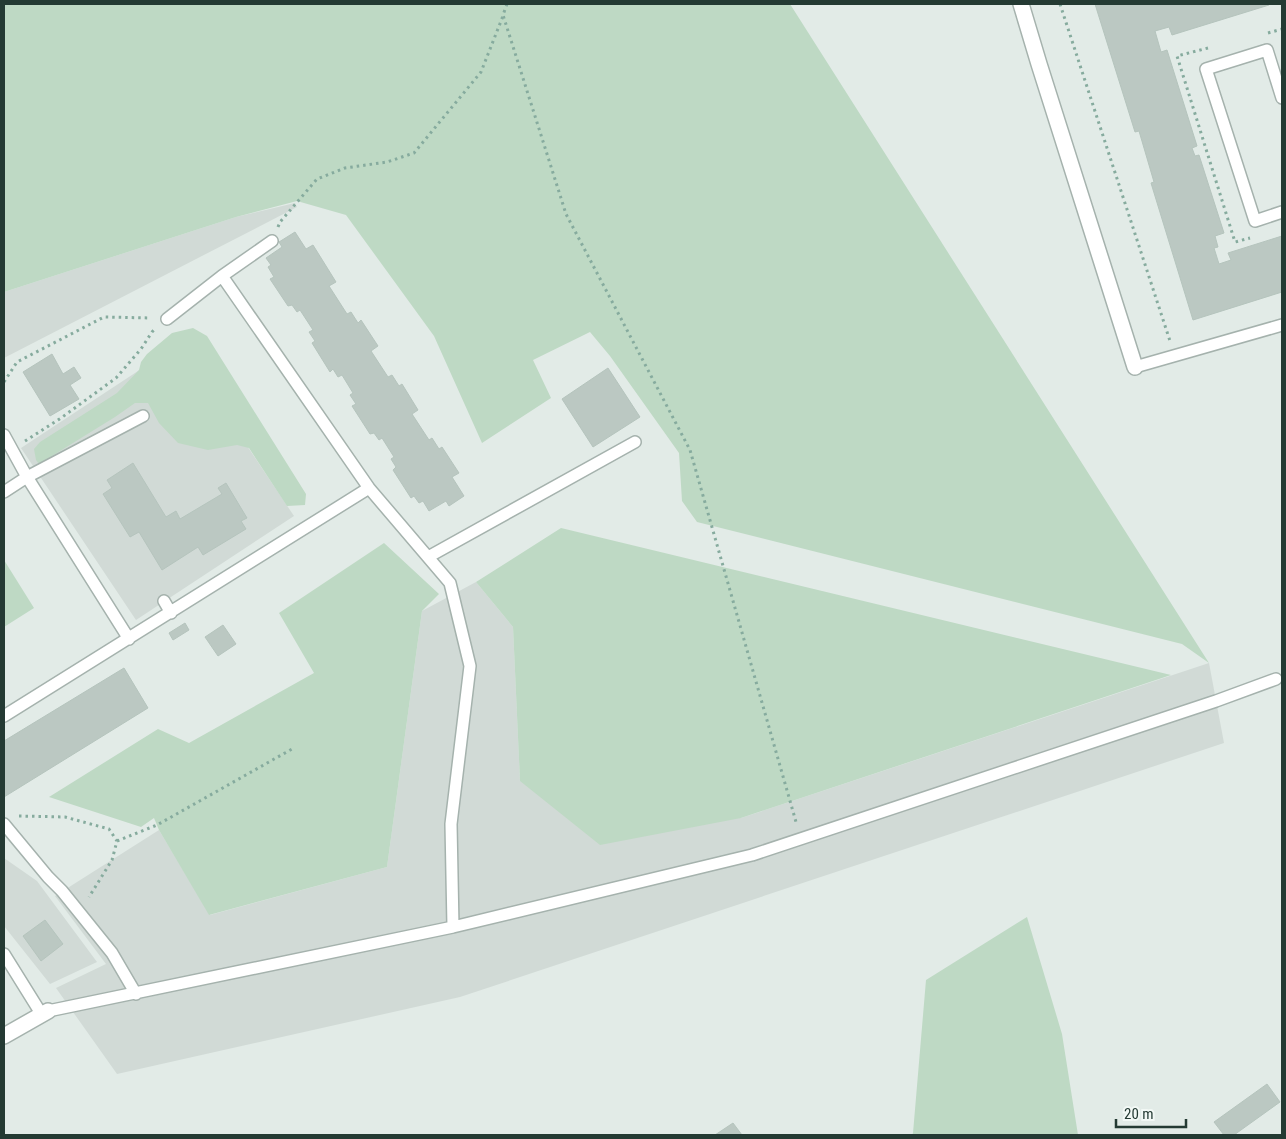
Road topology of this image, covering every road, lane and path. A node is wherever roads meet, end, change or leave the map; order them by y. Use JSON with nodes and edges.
{"nodes":[{"id":1,"x":507,"y":4,"type":"edge"},
{"id":2,"x":1021,"y":4,"type":"edge"},
{"id":3,"x":1060,"y":4,"type":"edge"},
{"id":4,"x":503,"y":15,"type":"junction"},
{"id":5,"x":1282,"y":98,"type":"edge"},
{"id":6,"x":1282,"y":212,"type":"edge"},
{"id":7,"x":272,"y":241,"type":"joint"},
{"id":8,"x":222,"y":276,"type":"junction"},
{"id":9,"x":167,"y":319,"type":"junction"},
{"id":10,"x":1282,"y":324,"type":"edge"},
{"id":11,"x":1170,"y":341,"type":"dead end"},
{"id":12,"x":1135,"y":367,"type":"joint"},
{"id":13,"x":4,"y":382,"type":"edge"},
{"id":14,"x":143,"y":416,"type":"dead end"},
{"id":15,"x":4,"y":435,"type":"edge"},
{"id":16,"x":635,"y":442,"type":"dead end"},
{"id":17,"x":12,"y":449,"type":"junction"},
{"id":18,"x":27,"y":477,"type":"junction"},
{"id":19,"x":369,"y":488,"type":"junction"},
{"id":20,"x":4,"y":492,"type":"edge"},
{"id":21,"x":428,"y":557,"type":"junction"},
{"id":22,"x":164,"y":601,"type":"dead end"},
{"id":23,"x":170,"y":613,"type":"junction"},
{"id":24,"x":129,"y":639,"type":"junction"},
{"id":25,"x":1276,"y":679,"type":"dead end"},
{"id":26,"x":4,"y":716,"type":"edge"},
{"id":27,"x":292,"y":749,"type":"dead end"},
{"id":28,"x":14,"y":816,"type":"dead end"},
{"id":29,"x":4,"y":824,"type":"edge"},
{"id":30,"x":800,"y":838,"type":"junction"},
{"id":31,"x":117,"y":841,"type":"junction"},
{"id":32,"x":81,"y":914,"type":"junction"},
{"id":33,"x":452,"y":927,"type":"junction"},
{"id":34,"x":4,"y":954,"type":"edge"},
{"id":35,"x":136,"y":994,"type":"junction"},
{"id":36,"x":45,"y":1013,"type":"junction"},
{"id":37,"x":4,"y":1036,"type":"edge"}],
"edges":[{"from":1,"to":4,"type":"path"},
{"from":2,"to":12,"type":"street"},
{"from":3,"to":11,"type":"path"},
{"from":4,"to":7,"type":"path"},
{"from":4,"to":30,"type":"path"},
{"from":5,"to":6,"type":"lane"},
{"from":7,"to":8,"type":"lane"},
{"from":8,"to":9,"type":"lane"},
{"from":8,"to":19,"type":"lane"},
{"from":9,"to":13,"type":"path"},
{"from":9,"to":17,"type":"path"},
{"from":10,"to":12,"type":"lane"},
{"from":14,"to":18,"type":"lane"},
{"from":15,"to":17,"type":"lane"},
{"from":16,"to":21,"type":"lane"},
{"from":17,"to":18,"type":"lane"},
{"from":18,"to":20,"type":"lane"},
{"from":18,"to":24,"type":"lane"},
{"from":19,"to":21,"type":"lane"},
{"from":19,"to":23,"type":"lane"},
{"from":21,"to":33,"type":"lane"},
{"from":22,"to":23,"type":"lane"},
{"from":23,"to":24,"type":"lane"},
{"from":24,"to":26,"type":"lane"},
{"from":25,"to":30,"type":"lane"},
{"from":27,"to":31,"type":"path"},
{"from":28,"to":31,"type":"path"},
{"from":29,"to":32,"type":"lane"},
{"from":30,"to":33,"type":"lane"},
{"from":31,"to":32,"type":"path"},
{"from":32,"to":35,"type":"lane"},
{"from":33,"to":35,"type":"lane"},
{"from":34,"to":36,"type":"lane"},
{"from":35,"to":36,"type":"lane"},
{"from":36,"to":37,"type":"street"}]}
